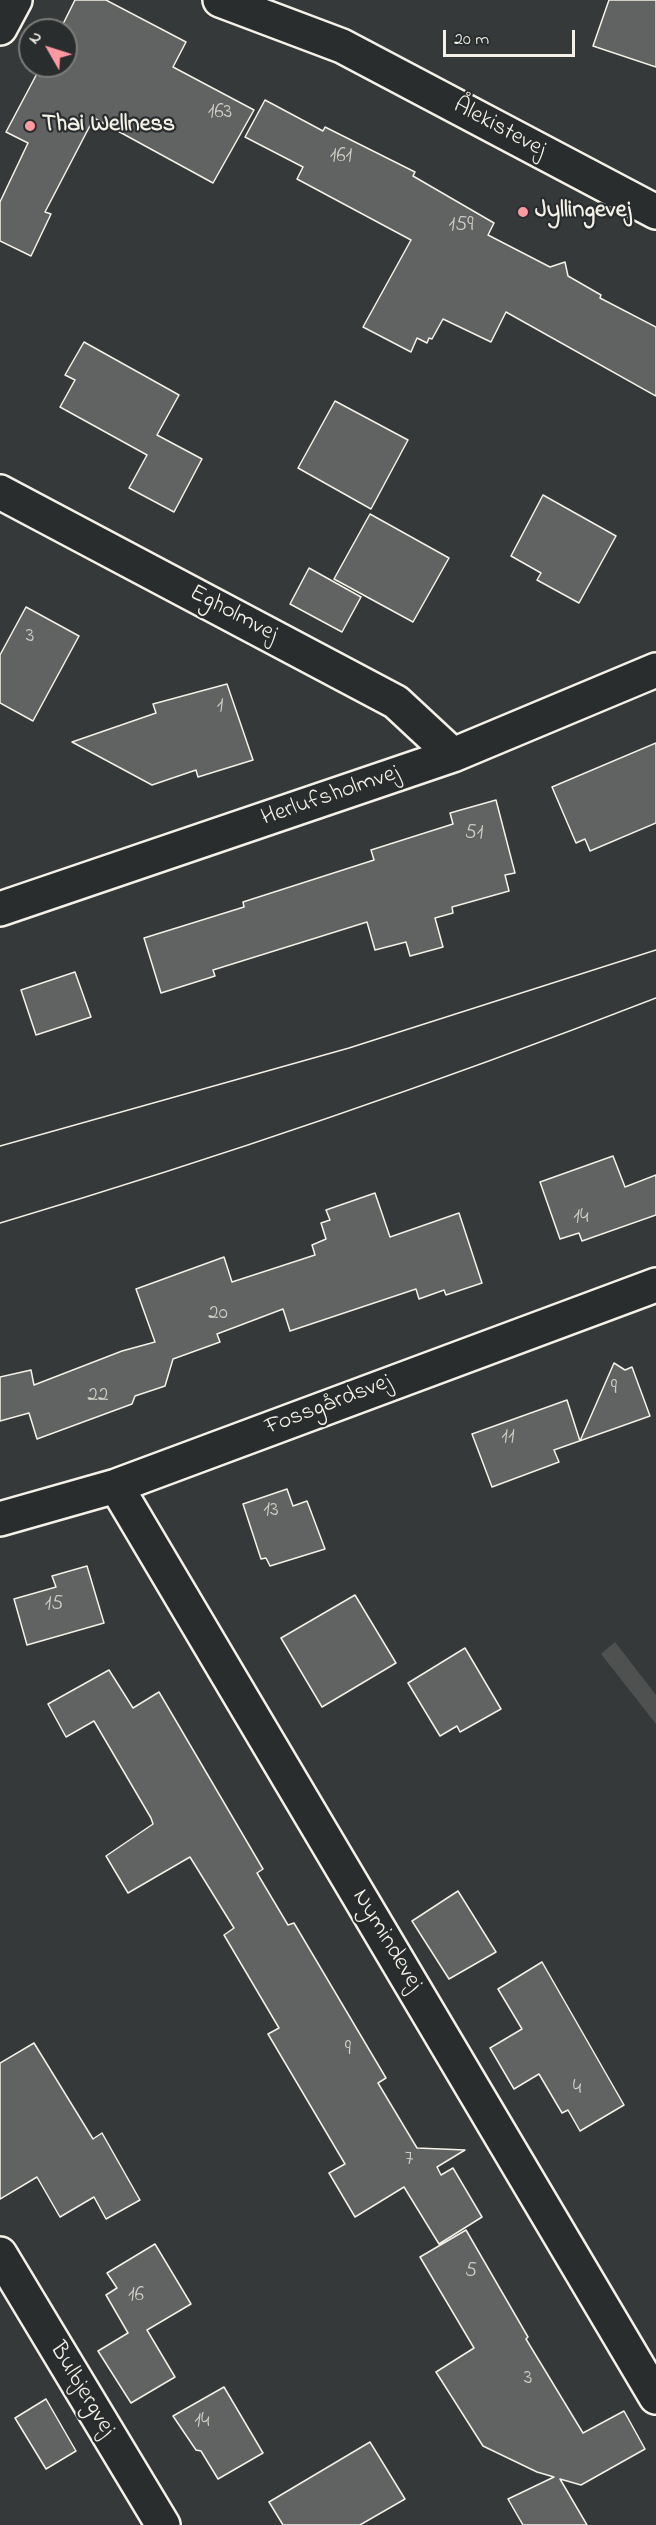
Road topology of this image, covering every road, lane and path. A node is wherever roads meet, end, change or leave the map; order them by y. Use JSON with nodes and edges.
{"nodes":[{"id":1,"x":15,"y":0,"type":"edge"},
{"id":2,"x":220,"y":0,"type":"edge"},
{"id":3,"x":280,"y":0,"type":"edge"},
{"id":4,"x":0,"y":28,"type":"edge"},
{"id":5,"x":342,"y":46,"type":"junction"},
{"id":6,"x":656,"y":212,"type":"edge"},
{"id":7,"x":0,"y":492,"type":"edge"},
{"id":8,"x":656,"y":670,"type":"edge"},
{"id":9,"x":453,"y":755,"type":"junction"},
{"id":10,"x":0,"y":909,"type":"edge"},
{"id":11,"x":656,"y":1285,"type":"edge"},
{"id":12,"x":117,"y":1486,"type":"junction"},
{"id":13,"x":0,"y":1519,"type":"edge"},
{"id":14,"x":0,"y":2254,"type":"edge"},
{"id":15,"x":656,"y":2397,"type":"edge"},
{"id":16,"x":162,"y":2525,"type":"edge"}],
"edges":[{"from":1,"to":4,"type":"street"},
{"from":2,"to":5,"type":"street","name":"Ålekistevej"},
{"from":3,"to":5,"type":"street","name":"Ålekistevej"},
{"from":5,"to":6,"type":"street","name":"Ålekistevej"},
{"from":7,"to":9,"type":"street","name":"Egholmvej"},
{"from":8,"to":9,"type":"street","name":"Herlufsholmvej"},
{"from":9,"to":10,"type":"street","name":"Herlufsholmvej"},
{"from":11,"to":12,"type":"street","name":"Fossgårdsvej"},
{"from":12,"to":13,"type":"street","name":"Fossgårdsvej"},
{"from":12,"to":15,"type":"street","name":"Nymindevej"},
{"from":14,"to":16,"type":"street","name":"Bulbjergvej"}]}
